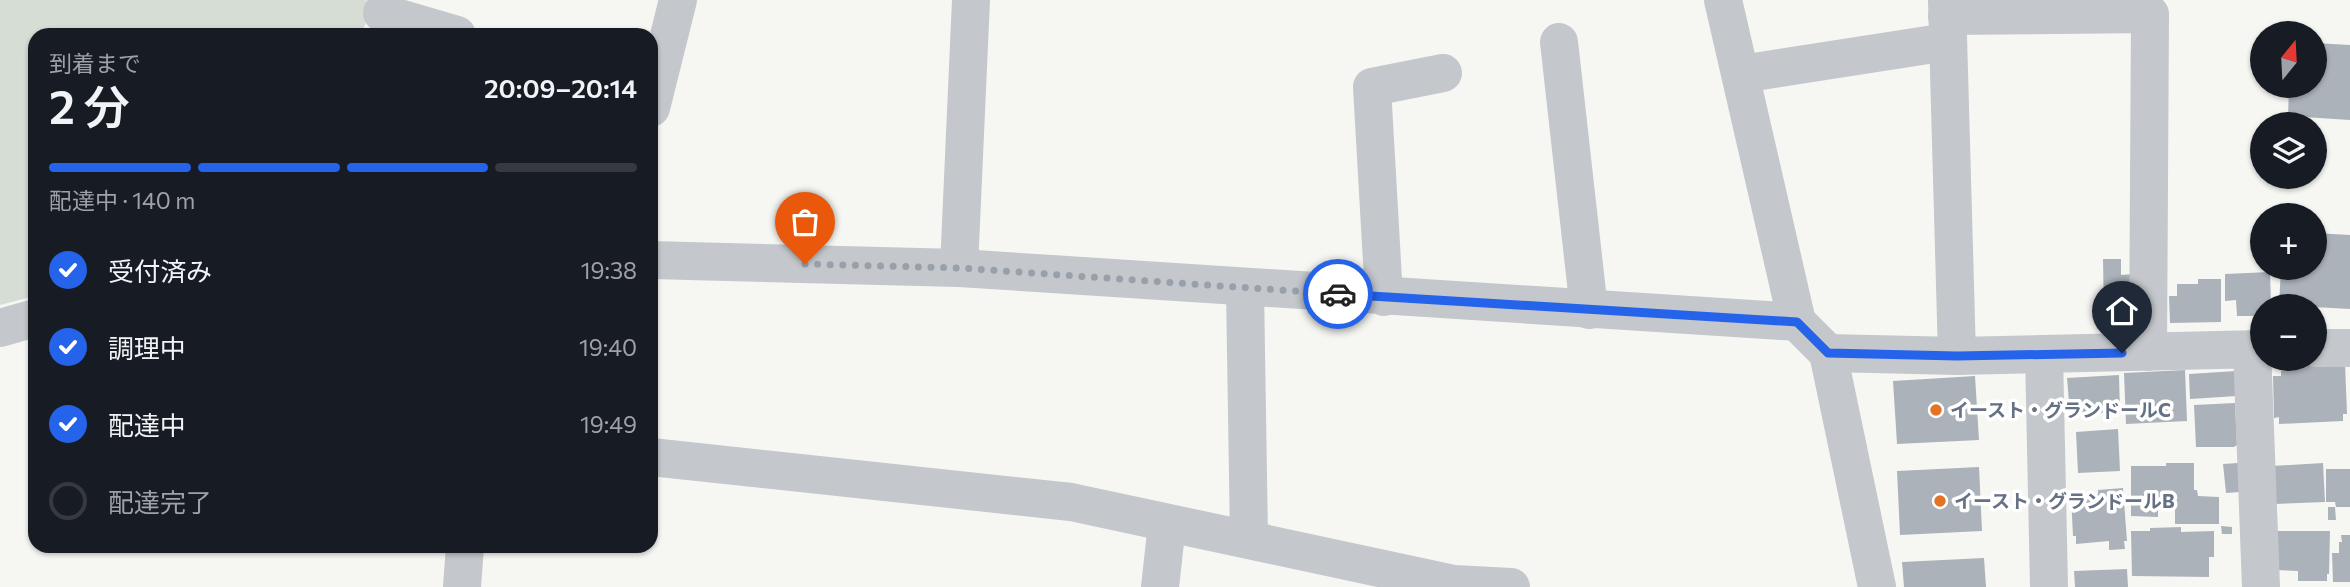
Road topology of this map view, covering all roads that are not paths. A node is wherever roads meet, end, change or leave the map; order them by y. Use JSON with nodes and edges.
{"nodes":[{"id":1,"x":678,"y":0,"type":"edge"},
{"id":2,"x":971,"y":0,"type":"edge"},
{"id":3,"x":1723,"y":0,"type":"edge"},
{"id":4,"x":381,"y":16,"type":"edge"},
{"id":5,"x":1947,"y":19,"type":"edge"},
{"id":6,"x":429,"y":28,"type":"edge"},
{"id":7,"x":1559,"y":42,"type":"dead end"},
{"id":8,"x":1443,"y":73,"type":"dead end"},
{"id":9,"x":1741,"y":74,"type":"junction"},
{"id":10,"x":658,"y":80,"type":"edge"},
{"id":11,"x":658,"y":260,"type":"edge"},
{"id":12,"x":960,"y":268,"type":"junction"},
{"id":13,"x":1245,"y":288,"type":"junction"},
{"id":14,"x":1384,"y":297,"type":"junction"},
{"id":15,"x":1589,"y":310,"type":"junction"},
{"id":16,"x":28,"y":320,"type":"edge"},
{"id":17,"x":1797,"y":322,"type":"junction"},
{"id":18,"x":0,"y":328,"type":"edge"},
{"id":19,"x":2327,"y":348,"type":"edge"},
{"id":20,"x":2350,"y":348,"type":"edge"},
{"id":21,"x":2250,"y":349,"type":"edge"},
{"id":22,"x":2148,"y":352,"type":"junction"},
{"id":23,"x":1828,"y":353,"type":"junction"},
{"id":24,"x":2044,"y":354,"type":"junction"},
{"id":25,"x":1957,"y":356,"type":"junction"},
{"id":26,"x":2257,"y":371,"type":"edge"},
{"id":27,"x":658,"y":458,"type":"edge"},
{"id":28,"x":1167,"y":524,"type":"junction"},
{"id":29,"x":1249,"y":539,"type":"junction"},
{"id":30,"x":464,"y":553,"type":"edge"},
{"id":31,"x":462,"y":587,"type":"edge"},
{"id":32,"x":1160,"y":587,"type":"edge"},
{"id":33,"x":1511,"y":587,"type":"edge"},
{"id":34,"x":1877,"y":587,"type":"edge"},
{"id":35,"x":2049,"y":587,"type":"edge"},
{"id":36,"x":2261,"y":587,"type":"edge"}],
"edges":[{"from":1,"to":10,"type":"street"},
{"from":2,"to":12,"type":"street"},
{"from":3,"to":9,"type":"street"},
{"from":4,"to":6,"type":"street"},
{"from":5,"to":9,"type":"street"},
{"from":5,"to":22,"type":"street"},
{"from":5,"to":25,"type":"street"},
{"from":7,"to":15,"type":"street"},
{"from":8,"to":14,"type":"street"},
{"from":9,"to":17,"type":"street"},
{"from":11,"to":12,"type":"street"},
{"from":12,"to":13,"type":"street"},
{"from":13,"to":14,"type":"street"},
{"from":13,"to":29,"type":"street"},
{"from":14,"to":15,"type":"street"},
{"from":15,"to":17,"type":"street"},
{"from":16,"to":18,"type":"street"},
{"from":17,"to":23,"type":"street"},
{"from":19,"to":20,"type":"street"},
{"from":21,"to":22,"type":"street"},
{"from":22,"to":24,"type":"street"},
{"from":23,"to":25,"type":"street"},
{"from":23,"to":34,"type":"street"},
{"from":24,"to":25,"type":"street"},
{"from":24,"to":35,"type":"street"},
{"from":26,"to":36,"type":"street"},
{"from":27,"to":28,"type":"street"},
{"from":28,"to":29,"type":"street"},
{"from":28,"to":32,"type":"street"},
{"from":29,"to":33,"type":"street"},
{"from":30,"to":31,"type":"street"}]}
